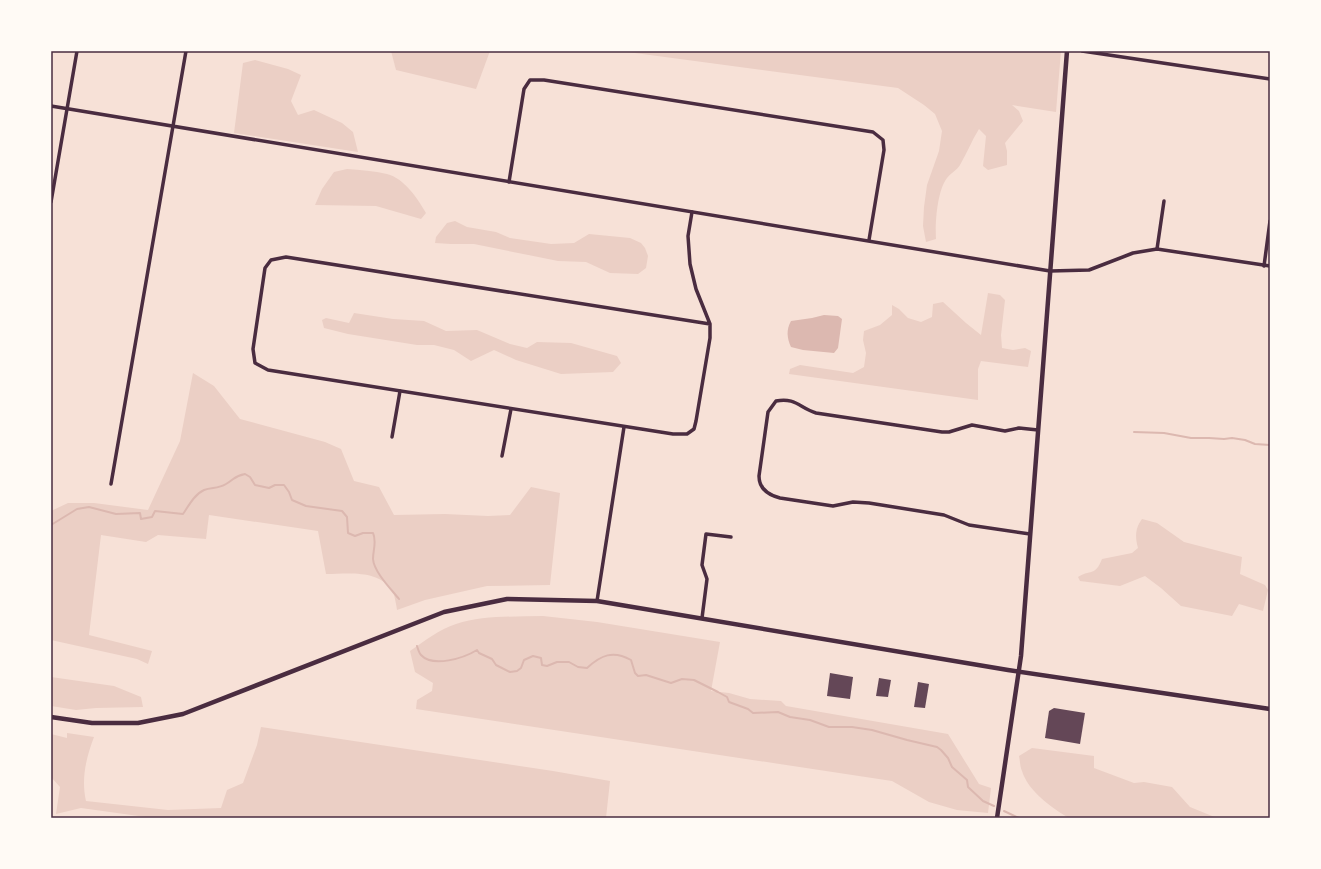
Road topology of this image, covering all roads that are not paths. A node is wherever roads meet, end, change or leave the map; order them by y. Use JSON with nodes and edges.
{"nodes":[{"id":1,"x":77,"y":51,"type":"edge"},
{"id":2,"x":186,"y":51,"type":"edge"},
{"id":3,"x":1067,"y":51,"type":"edge"},
{"id":4,"x":1082,"y":51,"type":"edge"},
{"id":5,"x":1270,"y":79,"type":"edge"},
{"id":6,"x":51,"y":106,"type":"edge"},
{"id":7,"x":68,"y":109,"type":"junction"},
{"id":8,"x":174,"y":126,"type":"junction"},
{"id":9,"x":509,"y":182,"type":"junction"},
{"id":10,"x":1164,"y":201,"type":"dead end"},
{"id":11,"x":51,"y":202,"type":"edge"},
{"id":12,"x":692,"y":212,"type":"junction"},
{"id":13,"x":1270,"y":221,"type":"edge"},
{"id":14,"x":869,"y":240,"type":"junction"},
{"id":15,"x":1157,"y":249,"type":"junction"},
{"id":16,"x":1264,"y":266,"type":"junction"},
{"id":17,"x":1270,"y":266,"type":"edge"},
{"id":18,"x":1050,"y":271,"type":"junction"},
{"id":19,"x":710,"y":324,"type":"junction"},
{"id":20,"x":400,"y":391,"type":"junction"},
{"id":21,"x":511,"y":409,"type":"junction"},
{"id":22,"x":624,"y":427,"type":"junction"},
{"id":23,"x":1038,"y":430,"type":"junction"},
{"id":24,"x":392,"y":437,"type":"dead end"},
{"id":25,"x":502,"y":456,"type":"dead end"},
{"id":26,"x":111,"y":484,"type":"dead end"},
{"id":27,"x":1030,"y":534,"type":"junction"},
{"id":28,"x":731,"y":538,"type":"dead end"},
{"id":29,"x":597,"y":600,"type":"junction"},
{"id":30,"x":702,"y":618,"type":"junction"},
{"id":31,"x":1019,"y":672,"type":"junction"},
{"id":32,"x":1270,"y":709,"type":"edge"},
{"id":33,"x":51,"y":717,"type":"edge"},
{"id":34,"x":997,"y":818,"type":"edge"}],
"edges":[{"from":1,"to":7,"type":"street"},
{"from":2,"to":8,"type":"street"},
{"from":3,"to":18,"type":"street"},
{"from":4,"to":5,"type":"street"},
{"from":6,"to":7,"type":"street"},
{"from":7,"to":8,"type":"street"},
{"from":7,"to":11,"type":"street"},
{"from":8,"to":9,"type":"street"},
{"from":8,"to":26,"type":"street"},
{"from":9,"to":12,"type":"street"},
{"from":9,"to":14,"type":"street"},
{"from":10,"to":15,"type":"street"},
{"from":12,"to":14,"type":"street"},
{"from":12,"to":19,"type":"street"},
{"from":13,"to":16,"type":"street"},
{"from":14,"to":18,"type":"street"},
{"from":15,"to":16,"type":"street"},
{"from":15,"to":18,"type":"street"},
{"from":16,"to":17,"type":"street"},
{"from":18,"to":23,"type":"street"},
{"from":19,"to":20,"type":"street"},
{"from":19,"to":22,"type":"street"},
{"from":20,"to":21,"type":"street"},
{"from":20,"to":24,"type":"street"},
{"from":21,"to":22,"type":"street"},
{"from":21,"to":25,"type":"street"},
{"from":22,"to":29,"type":"street"},
{"from":23,"to":27,"type":"street"},
{"from":23,"to":27,"type":"street"},
{"from":27,"to":31,"type":"street"},
{"from":28,"to":30,"type":"street"},
{"from":29,"to":30,"type":"street"},
{"from":29,"to":33,"type":"street"},
{"from":30,"to":31,"type":"street"},
{"from":31,"to":32,"type":"street"},
{"from":31,"to":34,"type":"street"}]}
